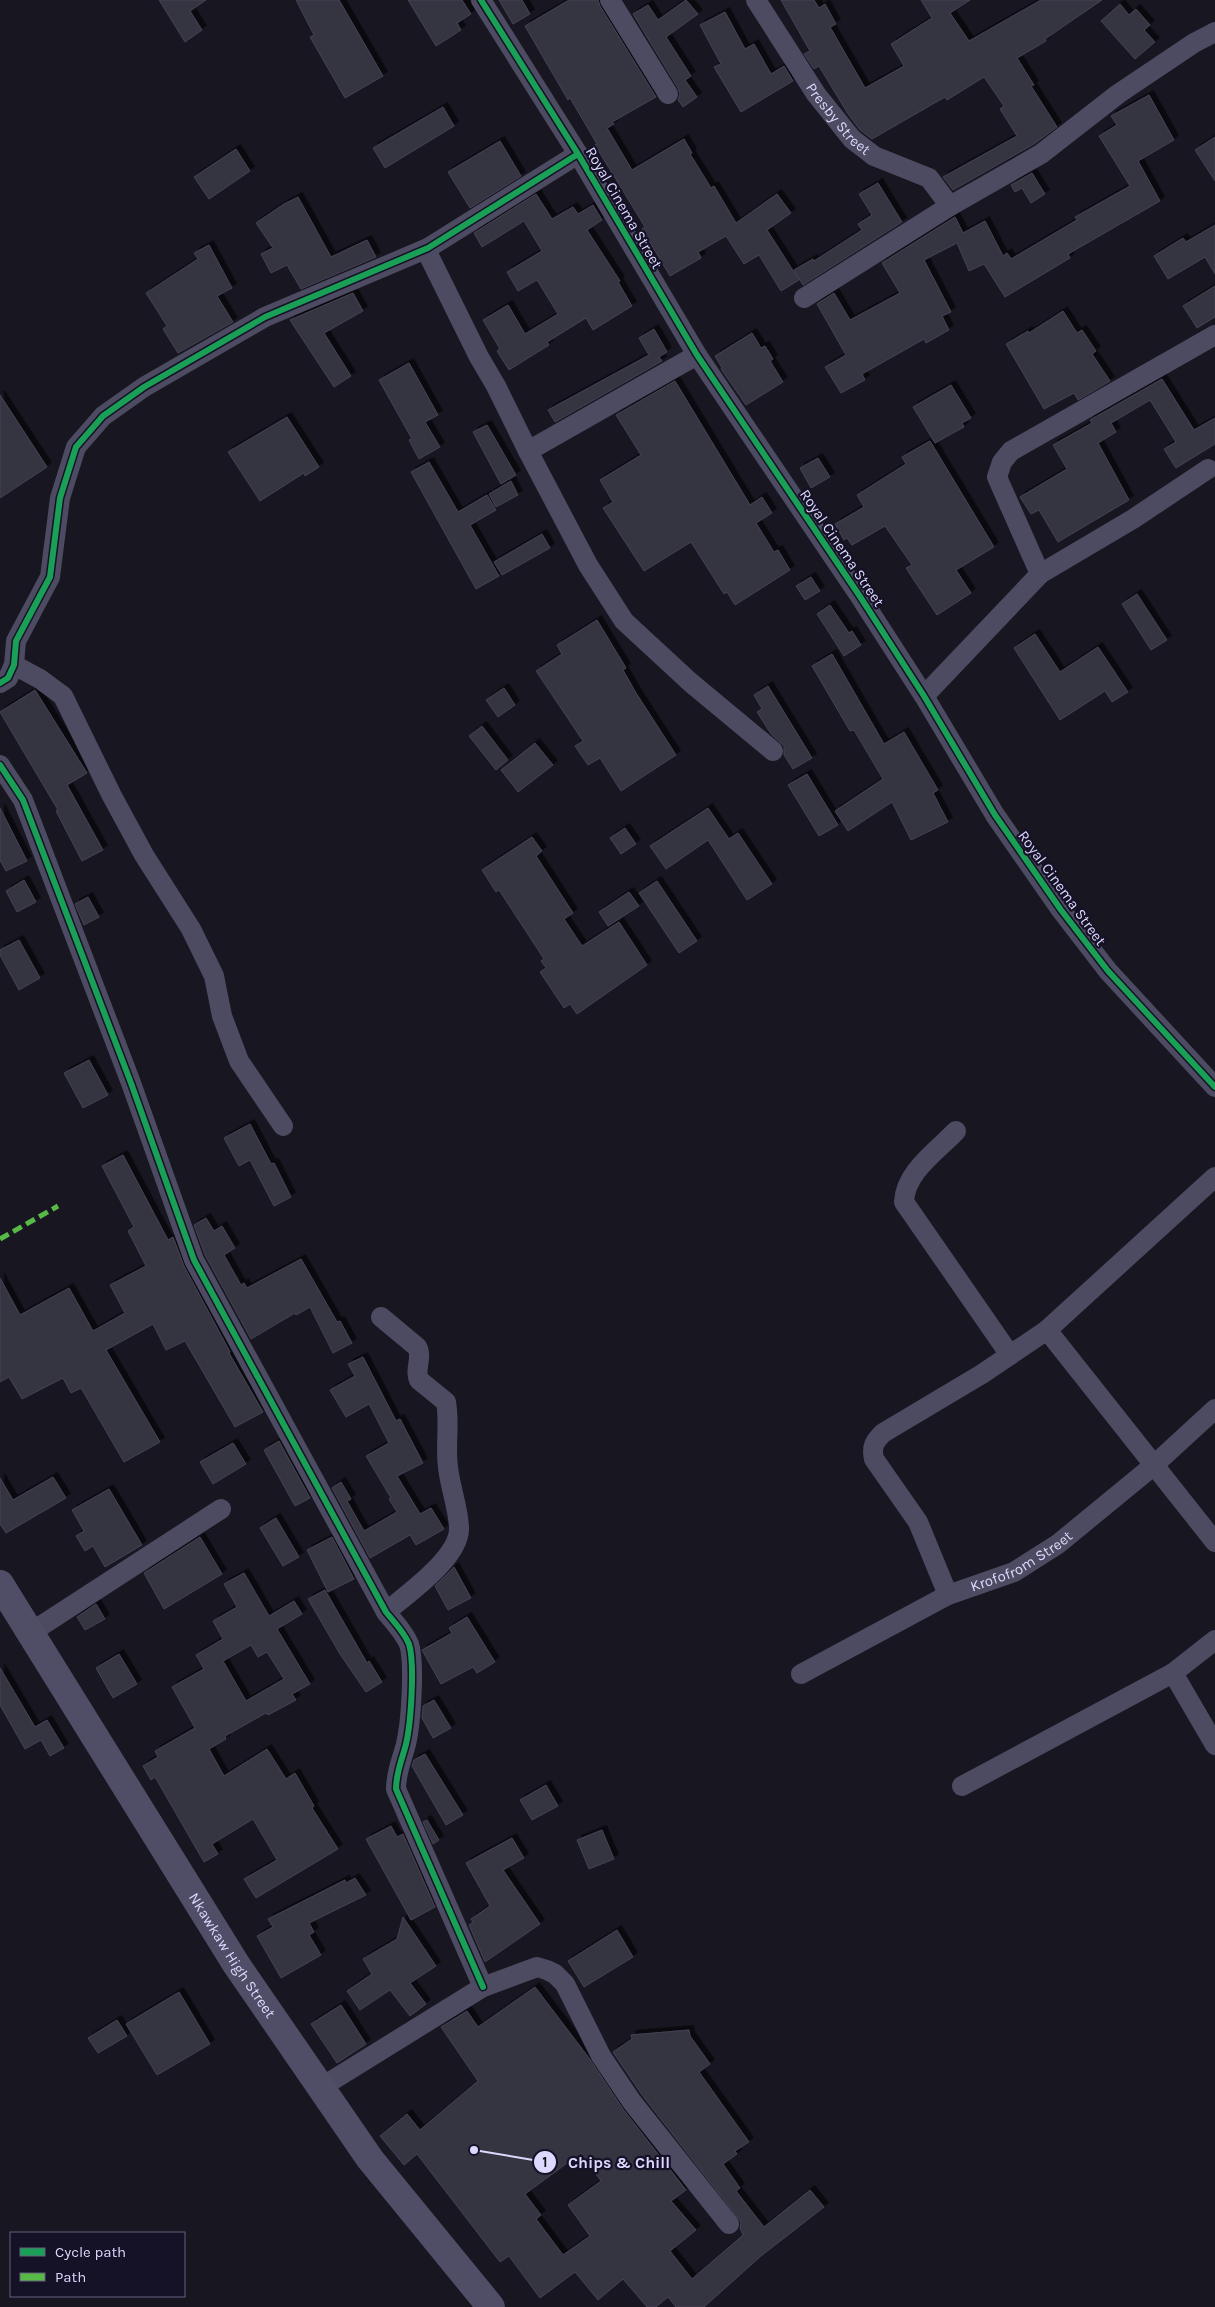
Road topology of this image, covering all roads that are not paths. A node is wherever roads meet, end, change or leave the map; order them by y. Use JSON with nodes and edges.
{"nodes":[{"id":1,"x":481,"y":0,"type":"edge"},
{"id":2,"x":610,"y":0,"type":"edge"},
{"id":3,"x":756,"y":0,"type":"edge"},
{"id":4,"x":1215,"y":32,"type":"edge"},
{"id":5,"x":668,"y":94,"type":"dead end"},
{"id":6,"x":578,"y":154,"type":"junction"},
{"id":7,"x":950,"y":206,"type":"junction"},
{"id":8,"x":428,"y":248,"type":"junction"},
{"id":9,"x":804,"y":298,"type":"dead end"},
{"id":10,"x":1215,"y":335,"type":"edge"},
{"id":11,"x":696,"y":354,"type":"junction"},
{"id":12,"x":528,"y":451,"type":"junction"},
{"id":13,"x":1208,"y":469,"type":"dead end"},
{"id":14,"x":1040,"y":574,"type":"junction"},
{"id":15,"x":14,"y":665,"type":"junction"},
{"id":16,"x":0,"y":683,"type":"edge"},
{"id":17,"x":924,"y":696,"type":"junction"},
{"id":18,"x":773,"y":751,"type":"dead end"},
{"id":19,"x":0,"y":765,"type":"edge"},
{"id":20,"x":1215,"y":1087,"type":"edge"},
{"id":21,"x":284,"y":1126,"type":"dead end"},
{"id":22,"x":956,"y":1130,"type":"dead end"},
{"id":23,"x":1215,"y":1177,"type":"edge"},
{"id":24,"x":382,"y":1317,"type":"dead end"},
{"id":25,"x":1046,"y":1330,"type":"junction"},
{"id":26,"x":1010,"y":1355,"type":"junction"},
{"id":27,"x":1215,"y":1409,"type":"edge"},
{"id":28,"x":1153,"y":1466,"type":"junction"},
{"id":29,"x":221,"y":1509,"type":"dead end"},
{"id":30,"x":1215,"y":1542,"type":"edge"},
{"id":31,"x":0,"y":1584,"type":"edge"},
{"id":32,"x":948,"y":1595,"type":"junction"},
{"id":33,"x":386,"y":1612,"type":"junction"},
{"id":34,"x":30,"y":1633,"type":"junction"},
{"id":35,"x":1215,"y":1640,"type":"edge"},
{"id":36,"x":1173,"y":1673,"type":"junction"},
{"id":37,"x":801,"y":1674,"type":"dead end"},
{"id":38,"x":1215,"y":1745,"type":"edge"},
{"id":39,"x":962,"y":1786,"type":"dead end"},
{"id":40,"x":483,"y":1987,"type":"junction"},
{"id":41,"x":320,"y":2088,"type":"junction"},
{"id":42,"x":729,"y":2224,"type":"dead end"},
{"id":43,"x":491,"y":2307,"type":"edge"}],
"edges":[{"from":1,"to":6,"type":"street","name":"Royal Cinema Street"},
{"from":2,"to":5,"type":"street"},
{"from":3,"to":7,"type":"street","name":"Presby Street"},
{"from":4,"to":7,"type":"street"},
{"from":6,"to":8,"type":"street"},
{"from":6,"to":11,"type":"street","name":"Royal Cinema Street"},
{"from":7,"to":9,"type":"street"},
{"from":8,"to":12,"type":"street"},
{"from":8,"to":15,"type":"street"},
{"from":10,"to":14,"type":"street"},
{"from":11,"to":12,"type":"street"},
{"from":11,"to":17,"type":"street","name":"Royal Cinema Street"},
{"from":12,"to":18,"type":"street"},
{"from":13,"to":14,"type":"street"},
{"from":14,"to":17,"type":"street"},
{"from":15,"to":16,"type":"street"},
{"from":15,"to":21,"type":"street"},
{"from":17,"to":20,"type":"street","name":"Royal Cinema Street"},
{"from":19,"to":33,"type":"street"},
{"from":22,"to":26,"type":"street"},
{"from":23,"to":25,"type":"street"},
{"from":24,"to":33,"type":"street"},
{"from":25,"to":26,"type":"street"},
{"from":25,"to":28,"type":"street"},
{"from":26,"to":32,"type":"street"},
{"from":27,"to":28,"type":"street","name":"Krofofrom Street"},
{"from":28,"to":30,"type":"street"},
{"from":28,"to":32,"type":"street","name":"Krofofrom Street"},
{"from":29,"to":34,"type":"street"},
{"from":31,"to":34,"type":"main road","name":"Nkawkaw High Street"},
{"from":32,"to":37,"type":"street","name":"Krofofrom Street"},
{"from":33,"to":40,"type":"street"},
{"from":34,"to":41,"type":"main road","name":"Nkawkaw High Street"},
{"from":35,"to":36,"type":"street"},
{"from":36,"to":38,"type":"street"},
{"from":36,"to":39,"type":"street"},
{"from":40,"to":41,"type":"street"},
{"from":40,"to":42,"type":"street"},
{"from":41,"to":43,"type":"main road","name":"Nkawkaw High Street"}]}
